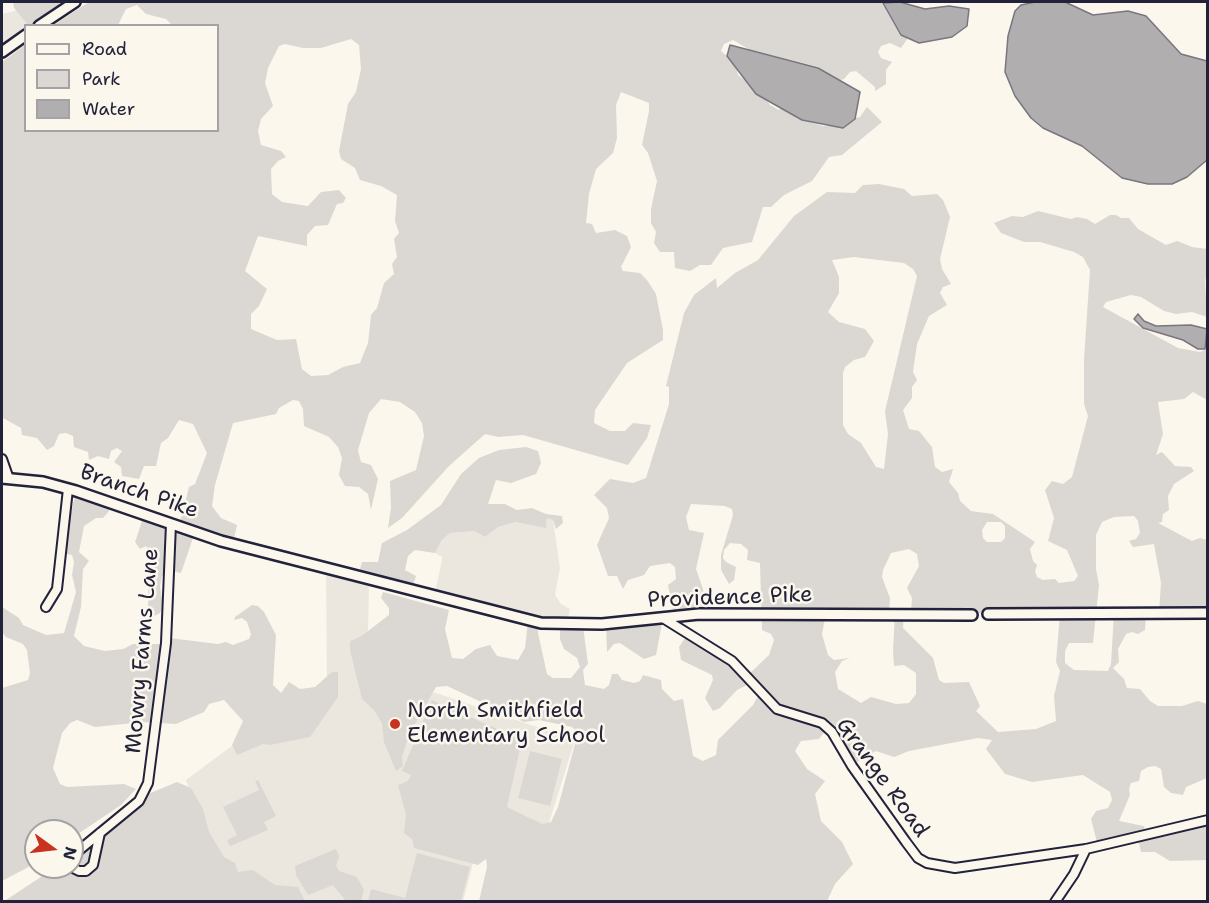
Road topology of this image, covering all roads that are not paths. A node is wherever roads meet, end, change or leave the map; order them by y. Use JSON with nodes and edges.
{"nodes":[{"id":1,"x":75,"y":2,"type":"edge"},
{"id":2,"x":42,"y":24,"type":"edge"},
{"id":3,"x":24,"y":36,"type":"edge"},
{"id":4,"x":2,"y":52,"type":"edge"},
{"id":5,"x":2,"y":459,"type":"edge"},
{"id":6,"x":5,"y":479,"type":"edge"},
{"id":7,"x":68,"y":489,"type":"junction"},
{"id":8,"x":171,"y":524,"type":"junction"},
{"id":9,"x":263,"y":552,"type":"joint"},
{"id":10,"x":46,"y":607,"type":"dead end"},
{"id":11,"x":988,"y":614,"type":"joint"},
{"id":12,"x":1208,"y":614,"type":"edge"},
{"id":13,"x":972,"y":615,"type":"joint"},
{"id":14,"x":663,"y":618,"type":"junction"},
{"id":15,"x":1208,"y":820,"type":"edge"},
{"id":16,"x":100,"y":833,"type":"junction"},
{"id":17,"x":84,"y":844,"type":"edge"},
{"id":18,"x":1086,"y":849,"type":"junction"},
{"id":19,"x":84,"y":871,"type":"edge"},
{"id":20,"x":1055,"y":902,"type":"edge"}],
"edges":[{"from":1,"to":2,"type":"main road"},
{"from":3,"to":4,"type":"main road"},
{"from":5,"to":6,"type":"street"},
{"from":6,"to":7,"type":"main road","name":"Branch Pike"},
{"from":7,"to":8,"type":"main road","name":"Branch Pike"},
{"from":7,"to":10,"type":"street"},
{"from":8,"to":9,"type":"main road","name":"Branch Pike"},
{"from":8,"to":16,"type":"street","name":"Mowry Farms Lane"},
{"from":9,"to":14,"type":"main road","name":"Providence Pike"},
{"from":11,"to":12,"type":"main road","name":"Providence Pike"},
{"from":11,"to":13,"type":"street","name":"Providence Pike"},
{"from":13,"to":14,"type":"main road","name":"Providence Pike"},
{"from":14,"to":18,"type":"street","name":"Grange Road"},
{"from":15,"to":18,"type":"street","name":"Grange Road"},
{"from":16,"to":17,"type":"street","name":"Mowry Farms Lane"},
{"from":16,"to":19,"type":"street"},
{"from":18,"to":20,"type":"street"}]}
